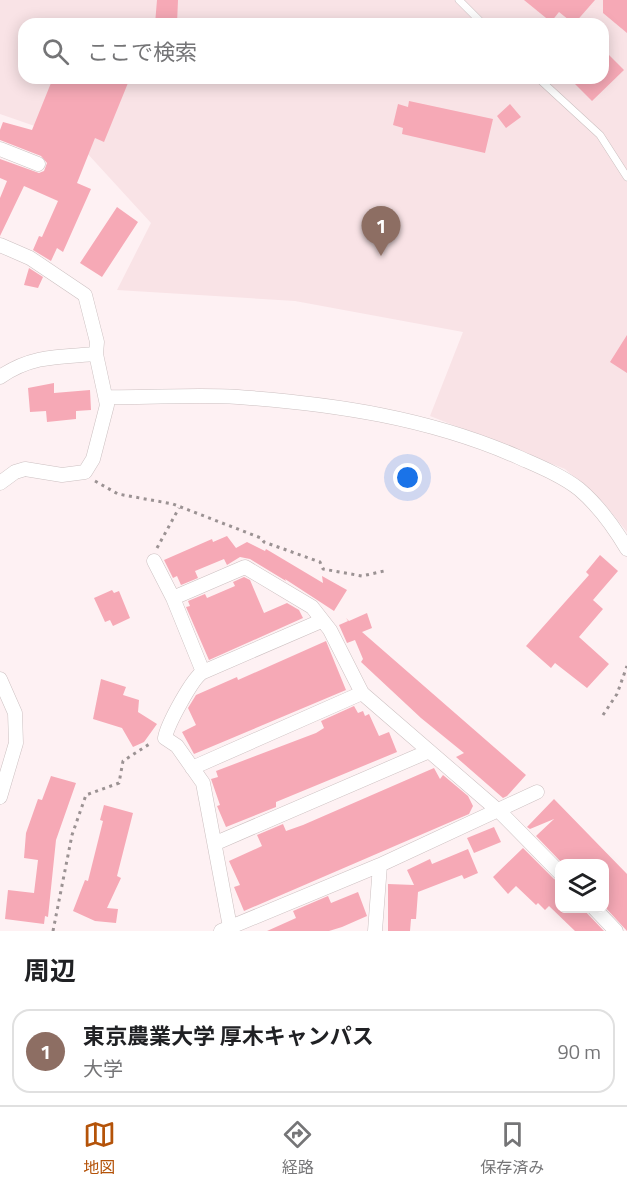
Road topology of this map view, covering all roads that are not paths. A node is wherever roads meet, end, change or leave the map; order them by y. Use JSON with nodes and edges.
{"nodes":[{"id":1,"x":459,"y":0,"type":"edge"},
{"id":2,"x":477,"y":18,"type":"edge"},
{"id":3,"x":545,"y":84,"type":"edge"},
{"id":4,"x":0,"y":149,"type":"edge"},
{"id":5,"x":38,"y":164,"type":"dead end"},
{"id":6,"x":627,"y":177,"type":"edge"},
{"id":7,"x":0,"y":246,"type":"edge"},
{"id":8,"x":96,"y":354,"type":"junction"},
{"id":9,"x":0,"y":376,"type":"edge"},
{"id":10,"x":106,"y":397,"type":"junction"},
{"id":11,"x":0,"y":483,"type":"edge"},
{"id":12,"x":627,"y":549,"type":"edge"},
{"id":13,"x":153,"y":561,"type":"road end"},
{"id":14,"x":173,"y":598,"type":"junction"},
{"id":15,"x":321,"y":621,"type":"junction"},
{"id":16,"x":203,"y":672,"type":"junction"},
{"id":17,"x":0,"y":679,"type":"edge"},
{"id":18,"x":362,"y":693,"type":"junction"},
{"id":19,"x":428,"y":752,"type":"junction"},
{"id":20,"x":192,"y":768,"type":"junction"},
{"id":21,"x":537,"y":792,"type":"dead end"},
{"id":22,"x":0,"y":797,"type":"edge"},
{"id":23,"x":495,"y":810,"type":"junction"},
{"id":24,"x":216,"y":843,"type":"junction"},
{"id":25,"x":380,"y":865,"type":"junction"},
{"id":26,"x":555,"y":868,"type":"edge"},
{"id":27,"x":598,"y":913,"type":"edge"},
{"id":28,"x":226,"y":929,"type":"edge"},
{"id":29,"x":375,"y":931,"type":"edge"},
{"id":30,"x":616,"y":931,"type":"edge"}],
"edges":[{"from":1,"to":2,"type":"lane"},
{"from":3,"to":6,"type":"lane"},
{"from":4,"to":5,"type":"street"},
{"from":7,"to":8,"type":"street"},
{"from":8,"to":9,"type":"street"},
{"from":8,"to":10,"type":"street"},
{"from":10,"to":11,"type":"street"},
{"from":10,"to":12,"type":"street"},
{"from":13,"to":14,"type":"street"},
{"from":14,"to":15,"type":"street"},
{"from":14,"to":16,"type":"street"},
{"from":15,"to":16,"type":"street"},
{"from":15,"to":18,"type":"street"},
{"from":16,"to":20,"type":"street"},
{"from":17,"to":22,"type":"street"},
{"from":18,"to":19,"type":"street"},
{"from":18,"to":20,"type":"street"},
{"from":19,"to":23,"type":"street"},
{"from":19,"to":24,"type":"street"},
{"from":20,"to":24,"type":"street"},
{"from":21,"to":23,"type":"street"},
{"from":23,"to":25,"type":"street"},
{"from":23,"to":26,"type":"street"},
{"from":24,"to":28,"type":"street"},
{"from":25,"to":28,"type":"street"},
{"from":25,"to":29,"type":"street"},
{"from":27,"to":30,"type":"street"}]}
